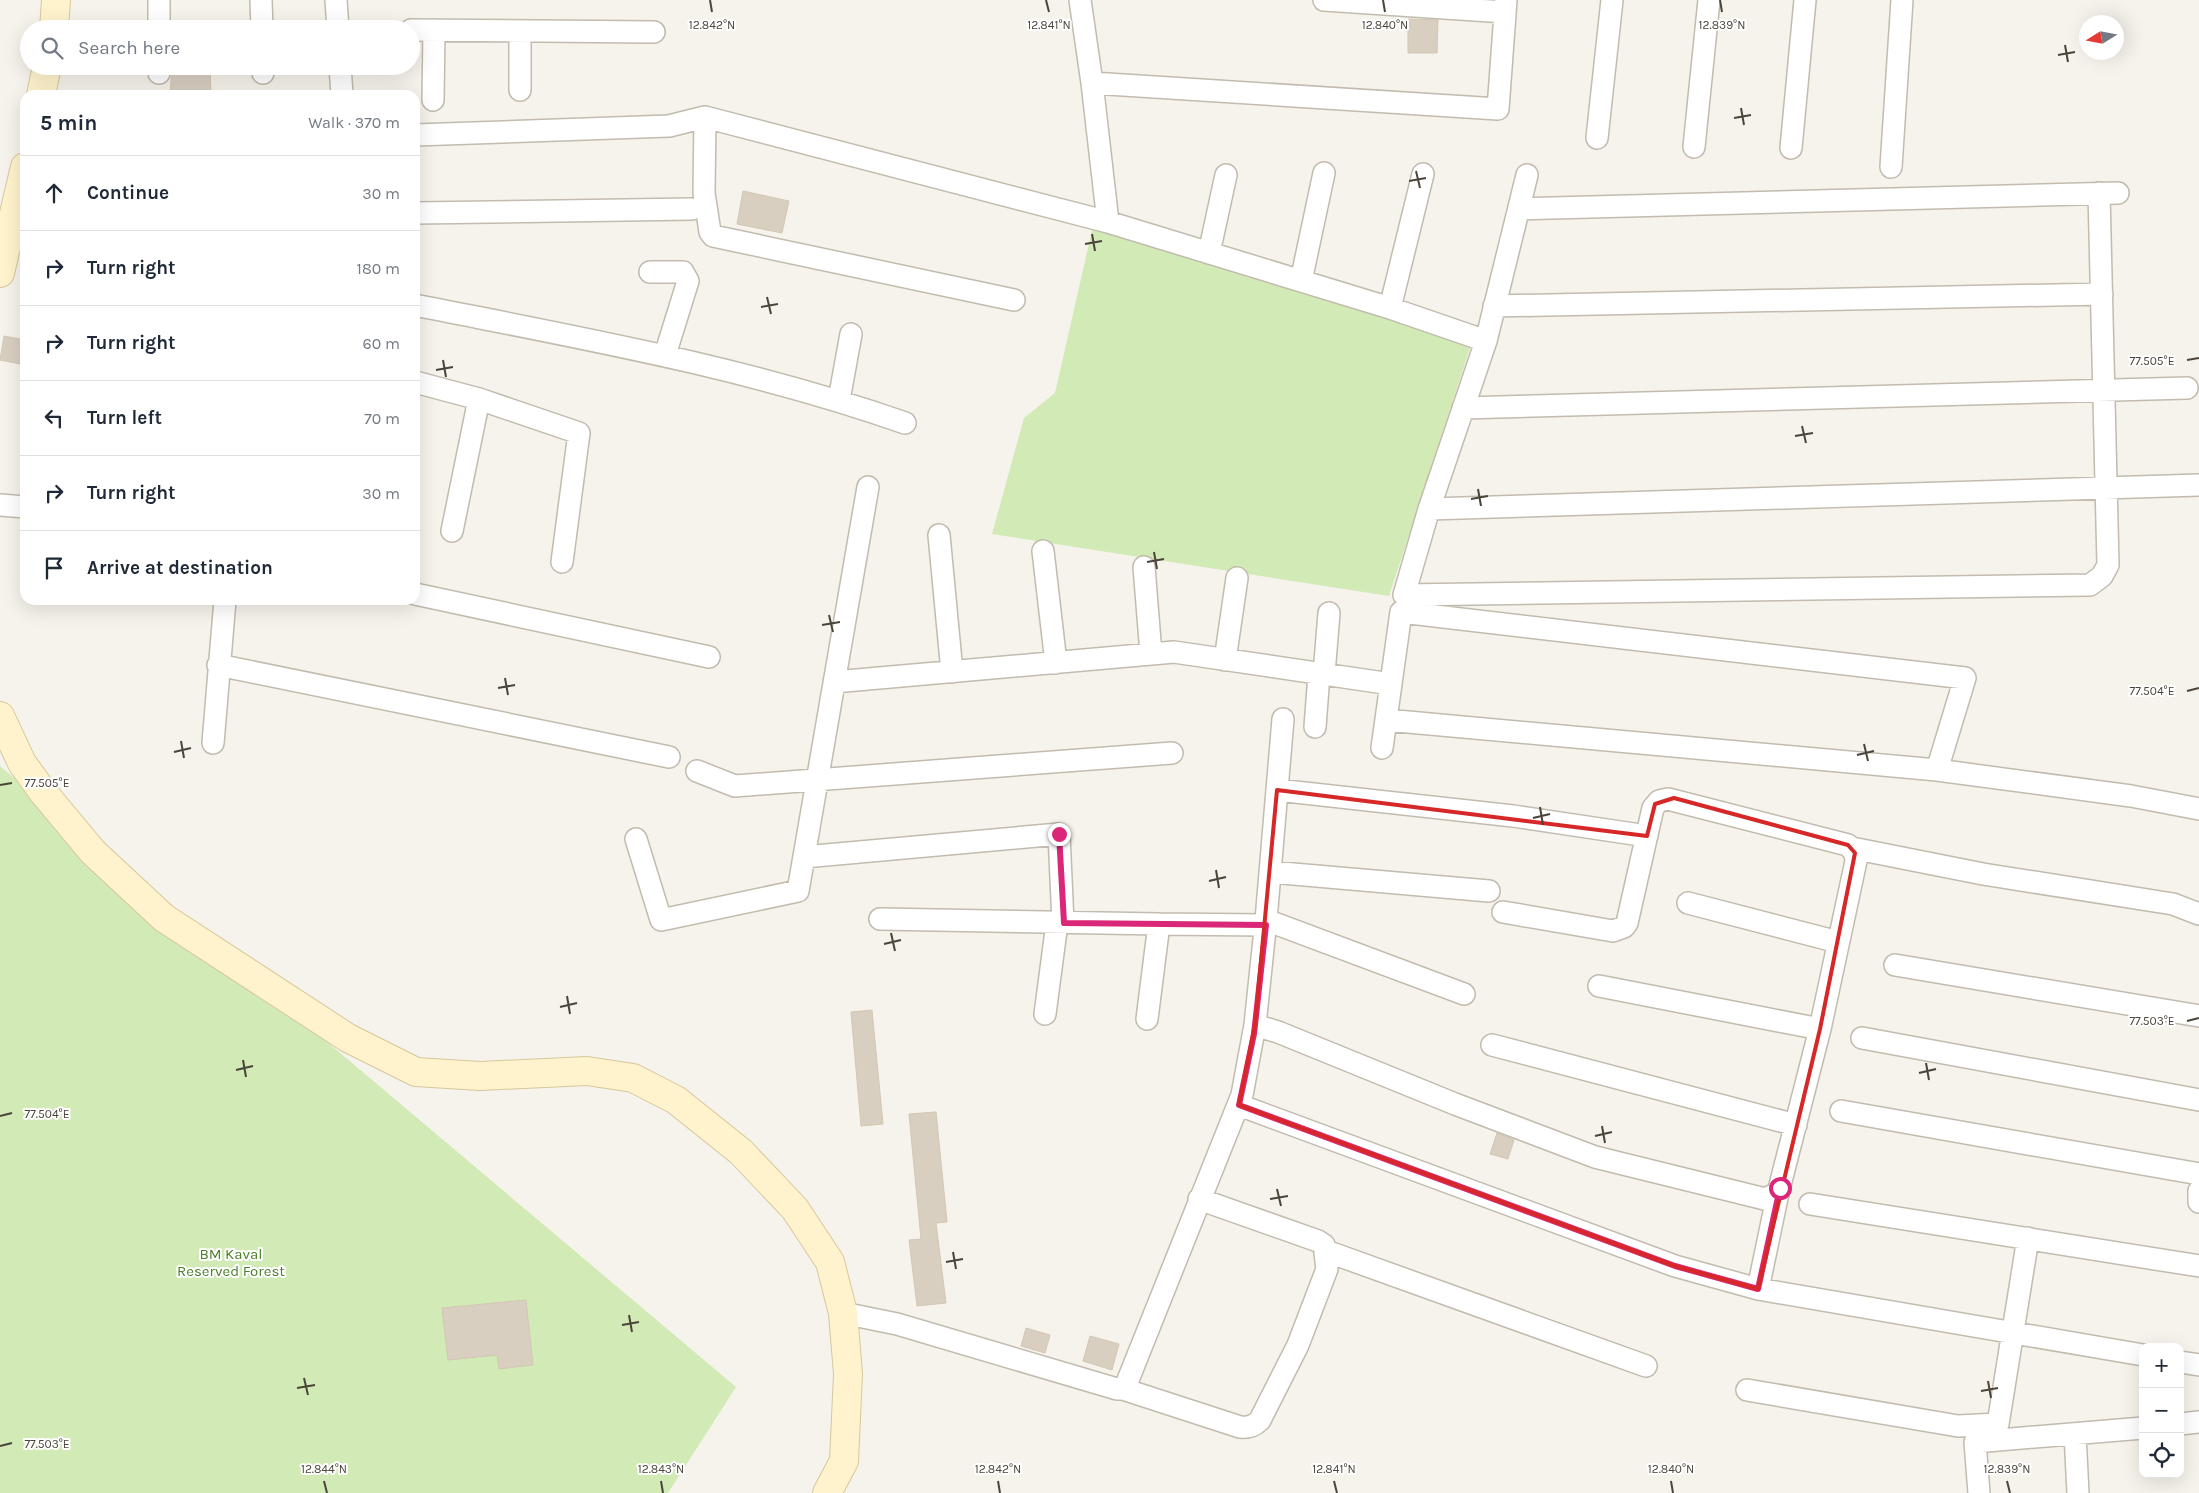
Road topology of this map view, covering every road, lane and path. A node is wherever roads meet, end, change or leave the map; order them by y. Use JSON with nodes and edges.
{"nodes":[{"id":1,"x":56,"y":0,"type":"edge"},
{"id":2,"x":159,"y":0,"type":"edge"},
{"id":3,"x":261,"y":0,"type":"edge"},
{"id":4,"x":336,"y":0,"type":"edge"},
{"id":5,"x":1080,"y":0,"type":"edge"},
{"id":6,"x":1324,"y":0,"type":"edge"},
{"id":7,"x":1612,"y":0,"type":"edge"},
{"id":8,"x":1709,"y":0,"type":"edge"},
{"id":9,"x":1805,"y":0,"type":"edge"},
{"id":10,"x":1902,"y":0,"type":"edge"},
{"id":11,"x":1506,"y":6,"type":"edge"},
{"id":12,"x":55,"y":20,"type":"edge"},
{"id":13,"x":159,"y":20,"type":"edge"},
{"id":14,"x":262,"y":20,"type":"edge"},
{"id":15,"x":337,"y":20,"type":"edge"},
{"id":16,"x":420,"y":30,"type":"edge"},
{"id":17,"x":434,"y":30,"type":"junction"},
{"id":18,"x":520,"y":31,"type":"junction"},
{"id":19,"x":654,"y":32,"type":"dead end"},
{"id":20,"x":45,"y":75,"type":"edge"},
{"id":21,"x":341,"y":75,"type":"edge"},
{"id":22,"x":1092,"y":83,"type":"junction"},
{"id":23,"x":42,"y":90,"type":"edge"},
{"id":24,"x":342,"y":90,"type":"edge"},
{"id":25,"x":520,"y":90,"type":"dead end"},
{"id":26,"x":433,"y":100,"type":"dead end"},
{"id":27,"x":705,"y":117,"type":"junction"},
{"id":28,"x":420,"y":135,"type":"edge"},
{"id":29,"x":1597,"y":138,"type":"dead end"},
{"id":30,"x":1694,"y":147,"type":"dead end"},
{"id":31,"x":1791,"y":148,"type":"dead end"},
{"id":32,"x":1891,"y":167,"type":"dead end"},
{"id":33,"x":1324,"y":174,"type":"dead end"},
{"id":34,"x":1423,"y":174,"type":"dead end"},
{"id":35,"x":1226,"y":175,"type":"dead end"},
{"id":36,"x":1527,"y":175,"type":"dead end"},
{"id":37,"x":20,"y":188,"type":"edge"},
{"id":38,"x":692,"y":209,"type":"dead end"},
{"id":39,"x":1519,"y":209,"type":"junction"},
{"id":40,"x":420,"y":213,"type":"edge"},
{"id":41,"x":1108,"y":222,"type":"junction"},
{"id":42,"x":1209,"y":253,"type":"junction"},
{"id":43,"x":650,"y":272,"type":"dead end"},
{"id":44,"x":0,"y":273,"type":"edge"},
{"id":45,"x":1301,"y":281,"type":"junction"},
{"id":46,"x":2102,"y":294,"type":"junction"},
{"id":47,"x":1014,"y":300,"type":"dead end"},
{"id":48,"x":420,"y":306,"type":"edge"},
{"id":49,"x":1494,"y":306,"type":"junction"},
{"id":50,"x":1390,"y":308,"type":"junction"},
{"id":51,"x":851,"y":334,"type":"dead end"},
{"id":52,"x":1486,"y":341,"type":"junction"},
{"id":53,"x":665,"y":355,"type":"junction"},
{"id":54,"x":420,"y":383,"type":"edge"},
{"id":55,"x":2187,"y":388,"type":"dead end"},
{"id":56,"x":2104,"y":390,"type":"junction"},
{"id":57,"x":479,"y":399,"type":"junction"},
{"id":58,"x":839,"y":400,"type":"junction"},
{"id":59,"x":1463,"y":408,"type":"junction"},
{"id":60,"x":905,"y":423,"type":"dead end"},
{"id":61,"x":2199,"y":485,"type":"edge"},
{"id":62,"x":868,"y":487,"type":"dead end"},
{"id":63,"x":2106,"y":488,"type":"junction"},
{"id":64,"x":0,"y":505,"type":"edge"},
{"id":65,"x":20,"y":507,"type":"edge"},
{"id":66,"x":1429,"y":509,"type":"junction"},
{"id":67,"x":452,"y":531,"type":"dead end"},
{"id":68,"x":939,"y":535,"type":"dead end"},
{"id":69,"x":1043,"y":551,"type":"dead end"},
{"id":70,"x":562,"y":562,"type":"dead end"},
{"id":71,"x":1144,"y":567,"type":"dead end"},
{"id":72,"x":1237,"y":578,"type":"dead end"},
{"id":73,"x":420,"y":595,"type":"edge"},
{"id":74,"x":224,"y":605,"type":"edge"},
{"id":75,"x":1329,"y":613,"type":"dead end"},
{"id":76,"x":1151,"y":654,"type":"junction"},
{"id":77,"x":709,"y":657,"type":"dead end"},
{"id":78,"x":1225,"y":660,"type":"junction"},
{"id":79,"x":1056,"y":663,"type":"junction"},
{"id":80,"x":218,"y":665,"type":"junction"},
{"id":81,"x":952,"y":672,"type":"junction"},
{"id":82,"x":1321,"y":674,"type":"junction"},
{"id":83,"x":834,"y":682,"type":"junction"},
{"id":84,"x":1391,"y":684,"type":"junction"},
{"id":85,"x":0,"y":716,"type":"edge"},
{"id":86,"x":1283,"y":718,"type":"dead end"},
{"id":87,"x":1386,"y":720,"type":"junction"},
{"id":88,"x":1315,"y":726,"type":"dead end"},
{"id":89,"x":213,"y":743,"type":"dead end"},
{"id":90,"x":1382,"y":748,"type":"dead end"},
{"id":91,"x":1172,"y":753,"type":"dead end"},
{"id":92,"x":669,"y":757,"type":"dead end"},
{"id":93,"x":1937,"y":770,"type":"junction"},
{"id":94,"x":697,"y":771,"type":"dead end"},
{"id":95,"x":818,"y":780,"type":"junction"},
{"id":96,"x":1277,"y":790,"type":"junction"},
{"id":97,"x":2199,"y":810,"type":"edge"},
{"id":98,"x":1647,"y":836,"type":"junction"},
{"id":99,"x":636,"y":839,"type":"dead end"},
{"id":100,"x":1852,"y":848,"type":"junction"},
{"id":101,"x":804,"y":857,"type":"junction"},
{"id":102,"x":1270,"y":872,"type":"junction"},
{"id":103,"x":1490,"y":891,"type":"dead end"},
{"id":104,"x":1688,"y":903,"type":"dead end"},
{"id":105,"x":1503,"y":912,"type":"dead end"},
{"id":106,"x":2199,"y":914,"type":"edge"},
{"id":107,"x":880,"y":920,"type":"dead end"},
{"id":108,"x":1060,"y":923,"type":"junction"},
{"id":109,"x":1266,"y":923,"type":"junction"},
{"id":110,"x":1159,"y":924,"type":"junction"},
{"id":111,"x":1838,"y":942,"type":"junction"},
{"id":112,"x":1895,"y":965,"type":"dead end"},
{"id":113,"x":1599,"y":986,"type":"dead end"},
{"id":114,"x":1464,"y":994,"type":"dead end"},
{"id":115,"x":1045,"y":1014,"type":"dead end"},
{"id":116,"x":2199,"y":1016,"type":"edge"},
{"id":117,"x":1147,"y":1019,"type":"dead end"},
{"id":118,"x":1255,"y":1025,"type":"junction"},
{"id":119,"x":1820,"y":1029,"type":"junction"},
{"id":120,"x":1862,"y":1038,"type":"dead end"},
{"id":121,"x":1492,"y":1045,"type":"dead end"},
{"id":122,"x":2199,"y":1100,"type":"edge"},
{"id":123,"x":1239,"y":1105,"type":"junction"},
{"id":124,"x":1841,"y":1111,"type":"dead end"},
{"id":125,"x":1796,"y":1125,"type":"junction"},
{"id":126,"x":2199,"y":1174,"type":"edge"},
{"id":127,"x":2199,"y":1191,"type":"edge"},
{"id":128,"x":1778,"y":1193,"type":"junction"},
{"id":129,"x":1199,"y":1199,"type":"junction"},
{"id":130,"x":2199,"y":1202,"type":"edge"},
{"id":131,"x":1810,"y":1204,"type":"dead end"},
{"id":132,"x":2028,"y":1238,"type":"junction"},
{"id":133,"x":1326,"y":1252,"type":"junction"},
{"id":134,"x":2199,"y":1266,"type":"edge"},
{"id":135,"x":1758,"y":1289,"type":"junction"},
{"id":136,"x":843,"y":1313,"type":"junction"},
{"id":137,"x":2013,"y":1333,"type":"junction"},
{"id":138,"x":2139,"y":1354,"type":"edge"},
{"id":139,"x":2184,"y":1363,"type":"edge"},
{"id":140,"x":2199,"y":1365,"type":"edge"},
{"id":141,"x":1646,"y":1366,"type":"dead end"},
{"id":142,"x":1123,"y":1389,"type":"junction"},
{"id":143,"x":1747,"y":1390,"type":"dead end"},
{"id":144,"x":2199,"y":1422,"type":"edge"},
{"id":145,"x":2184,"y":1424,"type":"edge"},
{"id":146,"x":2139,"y":1428,"type":"edge"},
{"id":147,"x":2075,"y":1434,"type":"junction"},
{"id":148,"x":828,"y":1493,"type":"edge"},
{"id":149,"x":1980,"y":1493,"type":"edge"},
{"id":150,"x":2078,"y":1493,"type":"edge"}],
"edges":[{"from":1,"to":12,"type":"main road"},
{"from":2,"to":13,"type":"street"},
{"from":3,"to":14,"type":"street"},
{"from":4,"to":15,"type":"street"},
{"from":5,"to":22,"type":"street"},
{"from":6,"to":11,"type":"street"},
{"from":7,"to":29,"type":"street"},
{"from":8,"to":30,"type":"street"},
{"from":9,"to":31,"type":"street"},
{"from":10,"to":32,"type":"street"},
{"from":11,"to":22,"type":"street"},
{"from":16,"to":17,"type":"street"},
{"from":17,"to":18,"type":"street"},
{"from":17,"to":26,"type":"street"},
{"from":18,"to":19,"type":"street"},
{"from":18,"to":25,"type":"street"},
{"from":20,"to":23,"type":"main road"},
{"from":21,"to":24,"type":"street"},
{"from":22,"to":41,"type":"street"},
{"from":27,"to":28,"type":"street"},
{"from":27,"to":41,"type":"street"},
{"from":27,"to":47,"type":"street"},
{"from":33,"to":45,"type":"street"},
{"from":34,"to":50,"type":"street"},
{"from":35,"to":42,"type":"street"},
{"from":36,"to":39,"type":"street"},
{"from":37,"to":44,"type":"main road"},
{"from":38,"to":40,"type":"street"},
{"from":39,"to":46,"type":"street"},
{"from":39,"to":49,"type":"street"},
{"from":41,"to":42,"type":"street"},
{"from":42,"to":45,"type":"street"},
{"from":43,"to":53,"type":"street"},
{"from":45,"to":50,"type":"street"},
{"from":46,"to":49,"type":"street"},
{"from":46,"to":56,"type":"street"},
{"from":48,"to":53,"type":"street"},
{"from":49,"to":52,"type":"street"},
{"from":50,"to":52,"type":"street"},
{"from":51,"to":58,"type":"street"},
{"from":52,"to":59,"type":"street"},
{"from":53,"to":58,"type":"street"},
{"from":54,"to":57,"type":"street"},
{"from":55,"to":56,"type":"street"},
{"from":56,"to":59,"type":"street"},
{"from":56,"to":63,"type":"street"},
{"from":57,"to":67,"type":"street"},
{"from":57,"to":70,"type":"street"},
{"from":58,"to":60,"type":"street"},
{"from":59,"to":66,"type":"street"},
{"from":61,"to":63,"type":"street"},
{"from":62,"to":83,"type":"street"},
{"from":63,"to":66,"type":"street"},
{"from":63,"to":66,"type":"street"},
{"from":64,"to":65,"type":"street"},
{"from":68,"to":81,"type":"street"},
{"from":69,"to":79,"type":"street"},
{"from":71,"to":76,"type":"street"},
{"from":72,"to":78,"type":"street"},
{"from":73,"to":77,"type":"street"},
{"from":74,"to":80,"type":"street"},
{"from":75,"to":82,"type":"street"},
{"from":76,"to":78,"type":"street"},
{"from":76,"to":79,"type":"street"},
{"from":78,"to":82,"type":"street"},
{"from":79,"to":81,"type":"street"},
{"from":80,"to":89,"type":"street"},
{"from":80,"to":92,"type":"street"},
{"from":81,"to":83,"type":"street"},
{"from":82,"to":84,"type":"street"},
{"from":82,"to":88,"type":"street"},
{"from":83,"to":95,"type":"street"},
{"from":84,"to":87,"type":"street"},
{"from":84,"to":93,"type":"street"},
{"from":85,"to":136,"type":"main road"},
{"from":86,"to":96,"type":"street"},
{"from":87,"to":90,"type":"street"},
{"from":87,"to":93,"type":"street"},
{"from":91,"to":95,"type":"street"},
{"from":93,"to":97,"type":"street"},
{"from":94,"to":95,"type":"street"},
{"from":95,"to":101,"type":"street"},
{"from":96,"to":98,"type":"street"},
{"from":96,"to":102,"type":"street"},
{"from":98,"to":100,"type":"street"},
{"from":98,"to":105,"type":"street"},
{"from":99,"to":101,"type":"street"},
{"from":100,"to":106,"type":"street"},
{"from":100,"to":111,"type":"street"},
{"from":101,"to":108,"type":"street"},
{"from":102,"to":103,"type":"street"},
{"from":102,"to":109,"type":"street"},
{"from":104,"to":111,"type":"street"},
{"from":107,"to":108,"type":"street"},
{"from":108,"to":110,"type":"street"},
{"from":108,"to":115,"type":"street"},
{"from":109,"to":110,"type":"street"},
{"from":109,"to":114,"type":"street"},
{"from":109,"to":118,"type":"street"},
{"from":110,"to":117,"type":"street"},
{"from":111,"to":119,"type":"street"},
{"from":112,"to":116,"type":"street"},
{"from":113,"to":119,"type":"street"},
{"from":118,"to":123,"type":"street"},
{"from":118,"to":128,"type":"street"},
{"from":119,"to":125,"type":"street"},
{"from":120,"to":122,"type":"street"},
{"from":121,"to":125,"type":"street"},
{"from":123,"to":129,"type":"street"},
{"from":123,"to":135,"type":"street"},
{"from":124,"to":126,"type":"street"},
{"from":125,"to":128,"type":"street"},
{"from":127,"to":130,"type":"street"},
{"from":128,"to":135,"type":"street"},
{"from":129,"to":133,"type":"street"},
{"from":129,"to":142,"type":"street"},
{"from":131,"to":132,"type":"street"},
{"from":132,"to":134,"type":"street"},
{"from":132,"to":137,"type":"street"},
{"from":133,"to":141,"type":"street"},
{"from":133,"to":142,"type":"street"},
{"from":135,"to":137,"type":"street"},
{"from":136,"to":142,"type":"street"},
{"from":136,"to":148,"type":"main road"},
{"from":137,"to":138,"type":"street"},
{"from":137,"to":143,"type":"street"},
{"from":139,"to":140,"type":"street"},
{"from":144,"to":145,"type":"street"},
{"from":146,"to":147,"type":"street"},
{"from":147,"to":149,"type":"street"},
{"from":147,"to":150,"type":"street"}]}
